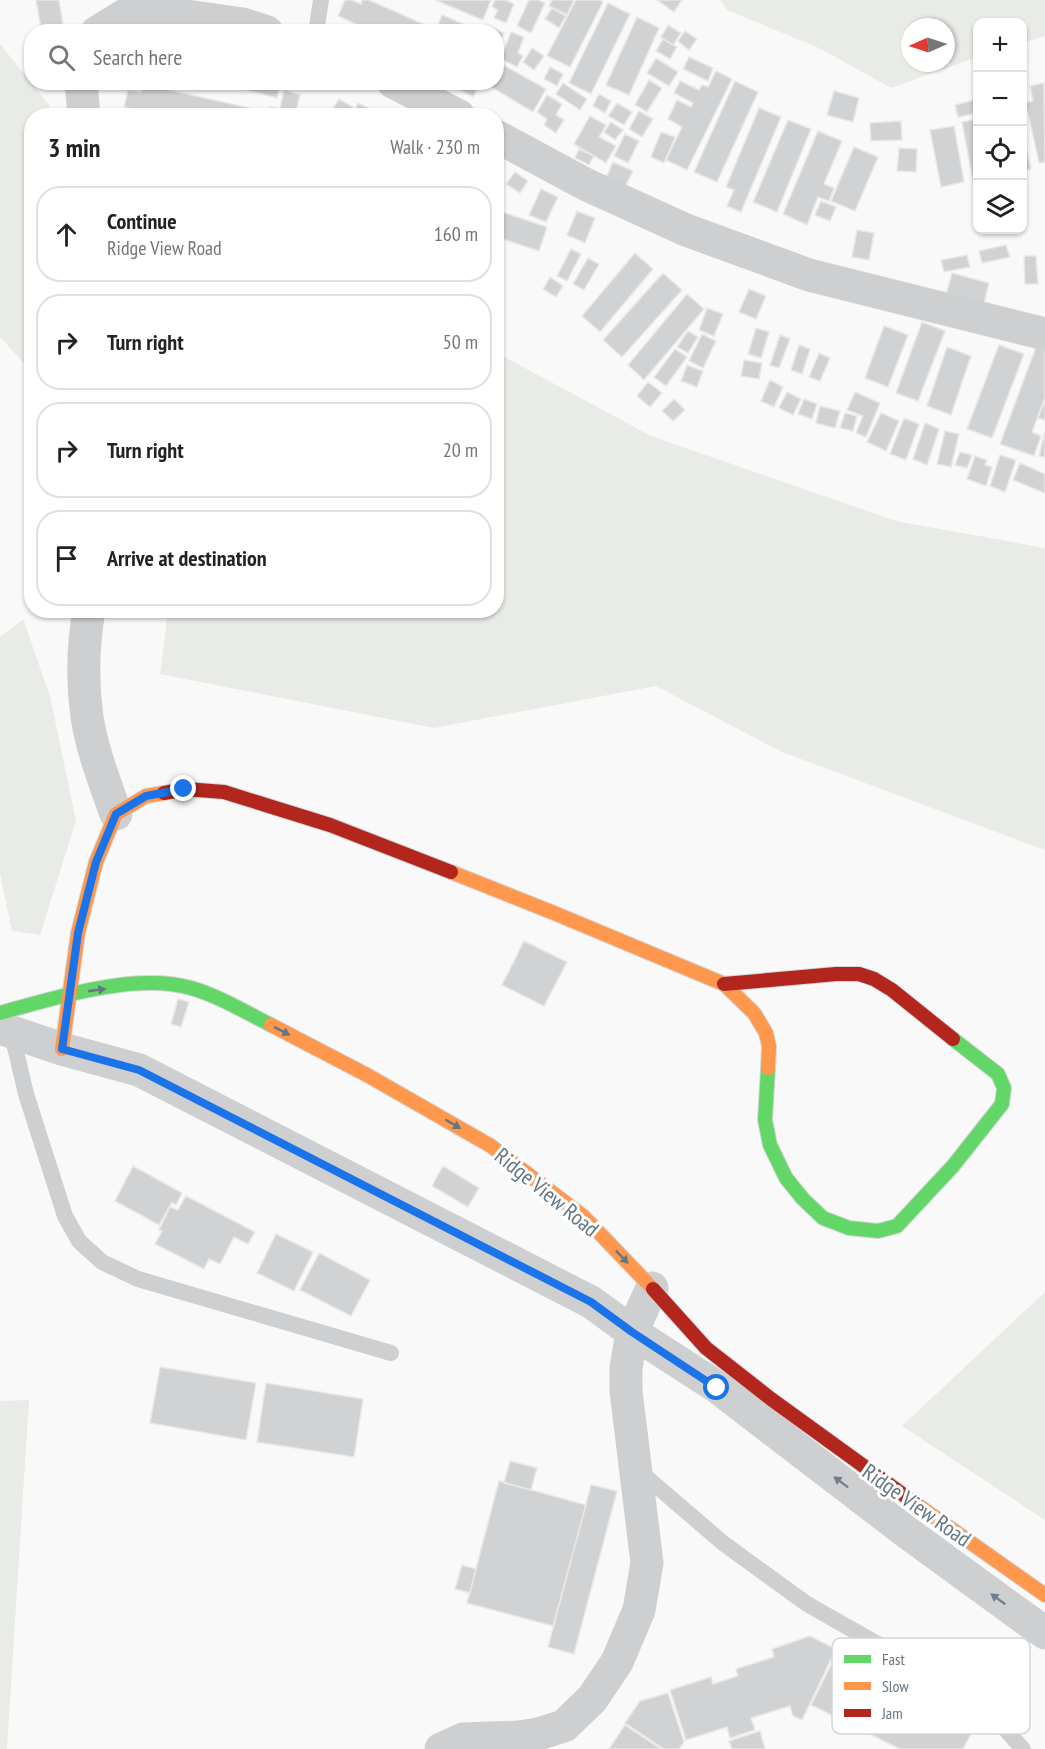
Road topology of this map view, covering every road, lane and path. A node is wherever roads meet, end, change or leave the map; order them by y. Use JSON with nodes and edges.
{"nodes":[{"id":1,"x":321,"y":0,"type":"edge"},
{"id":2,"x":110,"y":24,"type":"edge"},
{"id":3,"x":243,"y":24,"type":"edge"},
{"id":4,"x":317,"y":24,"type":"edge"},
{"id":5,"x":82,"y":90,"type":"edge"},
{"id":6,"x":409,"y":90,"type":"edge"},
{"id":7,"x":83,"y":108,"type":"edge"},
{"id":8,"x":443,"y":108,"type":"edge"},
{"id":9,"x":504,"y":140,"type":"edge"},
{"id":10,"x":1045,"y":334,"type":"edge"},
{"id":11,"x":88,"y":618,"type":"edge"},
{"id":12,"x":116,"y":814,"type":"junction"},
{"id":13,"x":724,"y":984,"type":"junction"},
{"id":14,"x":68,"y":994,"type":"junction"},
{"id":15,"x":5,"y":1021,"type":"edge"},
{"id":16,"x":62,"y":1049,"type":"junction"},
{"id":17,"x":652,"y":1288,"type":"junction"},
{"id":18,"x":632,"y":1332,"type":"junction"},
{"id":19,"x":391,"y":1353,"type":"dead end"},
{"id":20,"x":635,"y":1468,"type":"junction"},
{"id":21,"x":1045,"y":1595,"type":"edge"},
{"id":22,"x":1045,"y":1633,"type":"edge"},
{"id":23,"x":867,"y":1638,"type":"edge"},
{"id":24,"x":1009,"y":1734,"type":"edge"},
{"id":25,"x":517,"y":1743,"type":"edge"},
{"id":26,"x":441,"y":1749,"type":"edge"},
{"id":27,"x":1023,"y":1749,"type":"edge"}],
"edges":[{"from":1,"to":4,"type":"lane"},
{"from":2,"to":3,"type":"street"},
{"from":5,"to":7,"type":"street"},
{"from":6,"to":8,"type":"street"},
{"from":9,"to":10,"type":"street"},
{"from":11,"to":12,"type":"street"},
{"from":12,"to":13,"type":"street"},
{"from":12,"to":14,"type":"street"},
{"from":13,"to":13,"type":"street"},
{"from":14,"to":15,"type":"street","name":"Ridge View Road"},
{"from":14,"to":16,"type":"street"},
{"from":14,"to":17,"type":"street","name":"Ridge View Road","one_way":true},
{"from":15,"to":16,"type":"street","name":"Ridge View Road"},
{"from":15,"to":19,"type":"lane"},
{"from":16,"to":18,"type":"street","name":"Ridge View Road"},
{"from":17,"to":18,"type":"street"},
{"from":17,"to":21,"type":"street","name":"Ridge View Road"},
{"from":18,"to":20,"type":"street"},
{"from":22,"to":18,"type":"street","name":"Ridge View Road","one_way":true},
{"from":20,"to":23,"type":"lane"},
{"from":20,"to":25,"type":"street"},
{"from":24,"to":27,"type":"lane"},
{"from":25,"to":26,"type":"street"}]}
